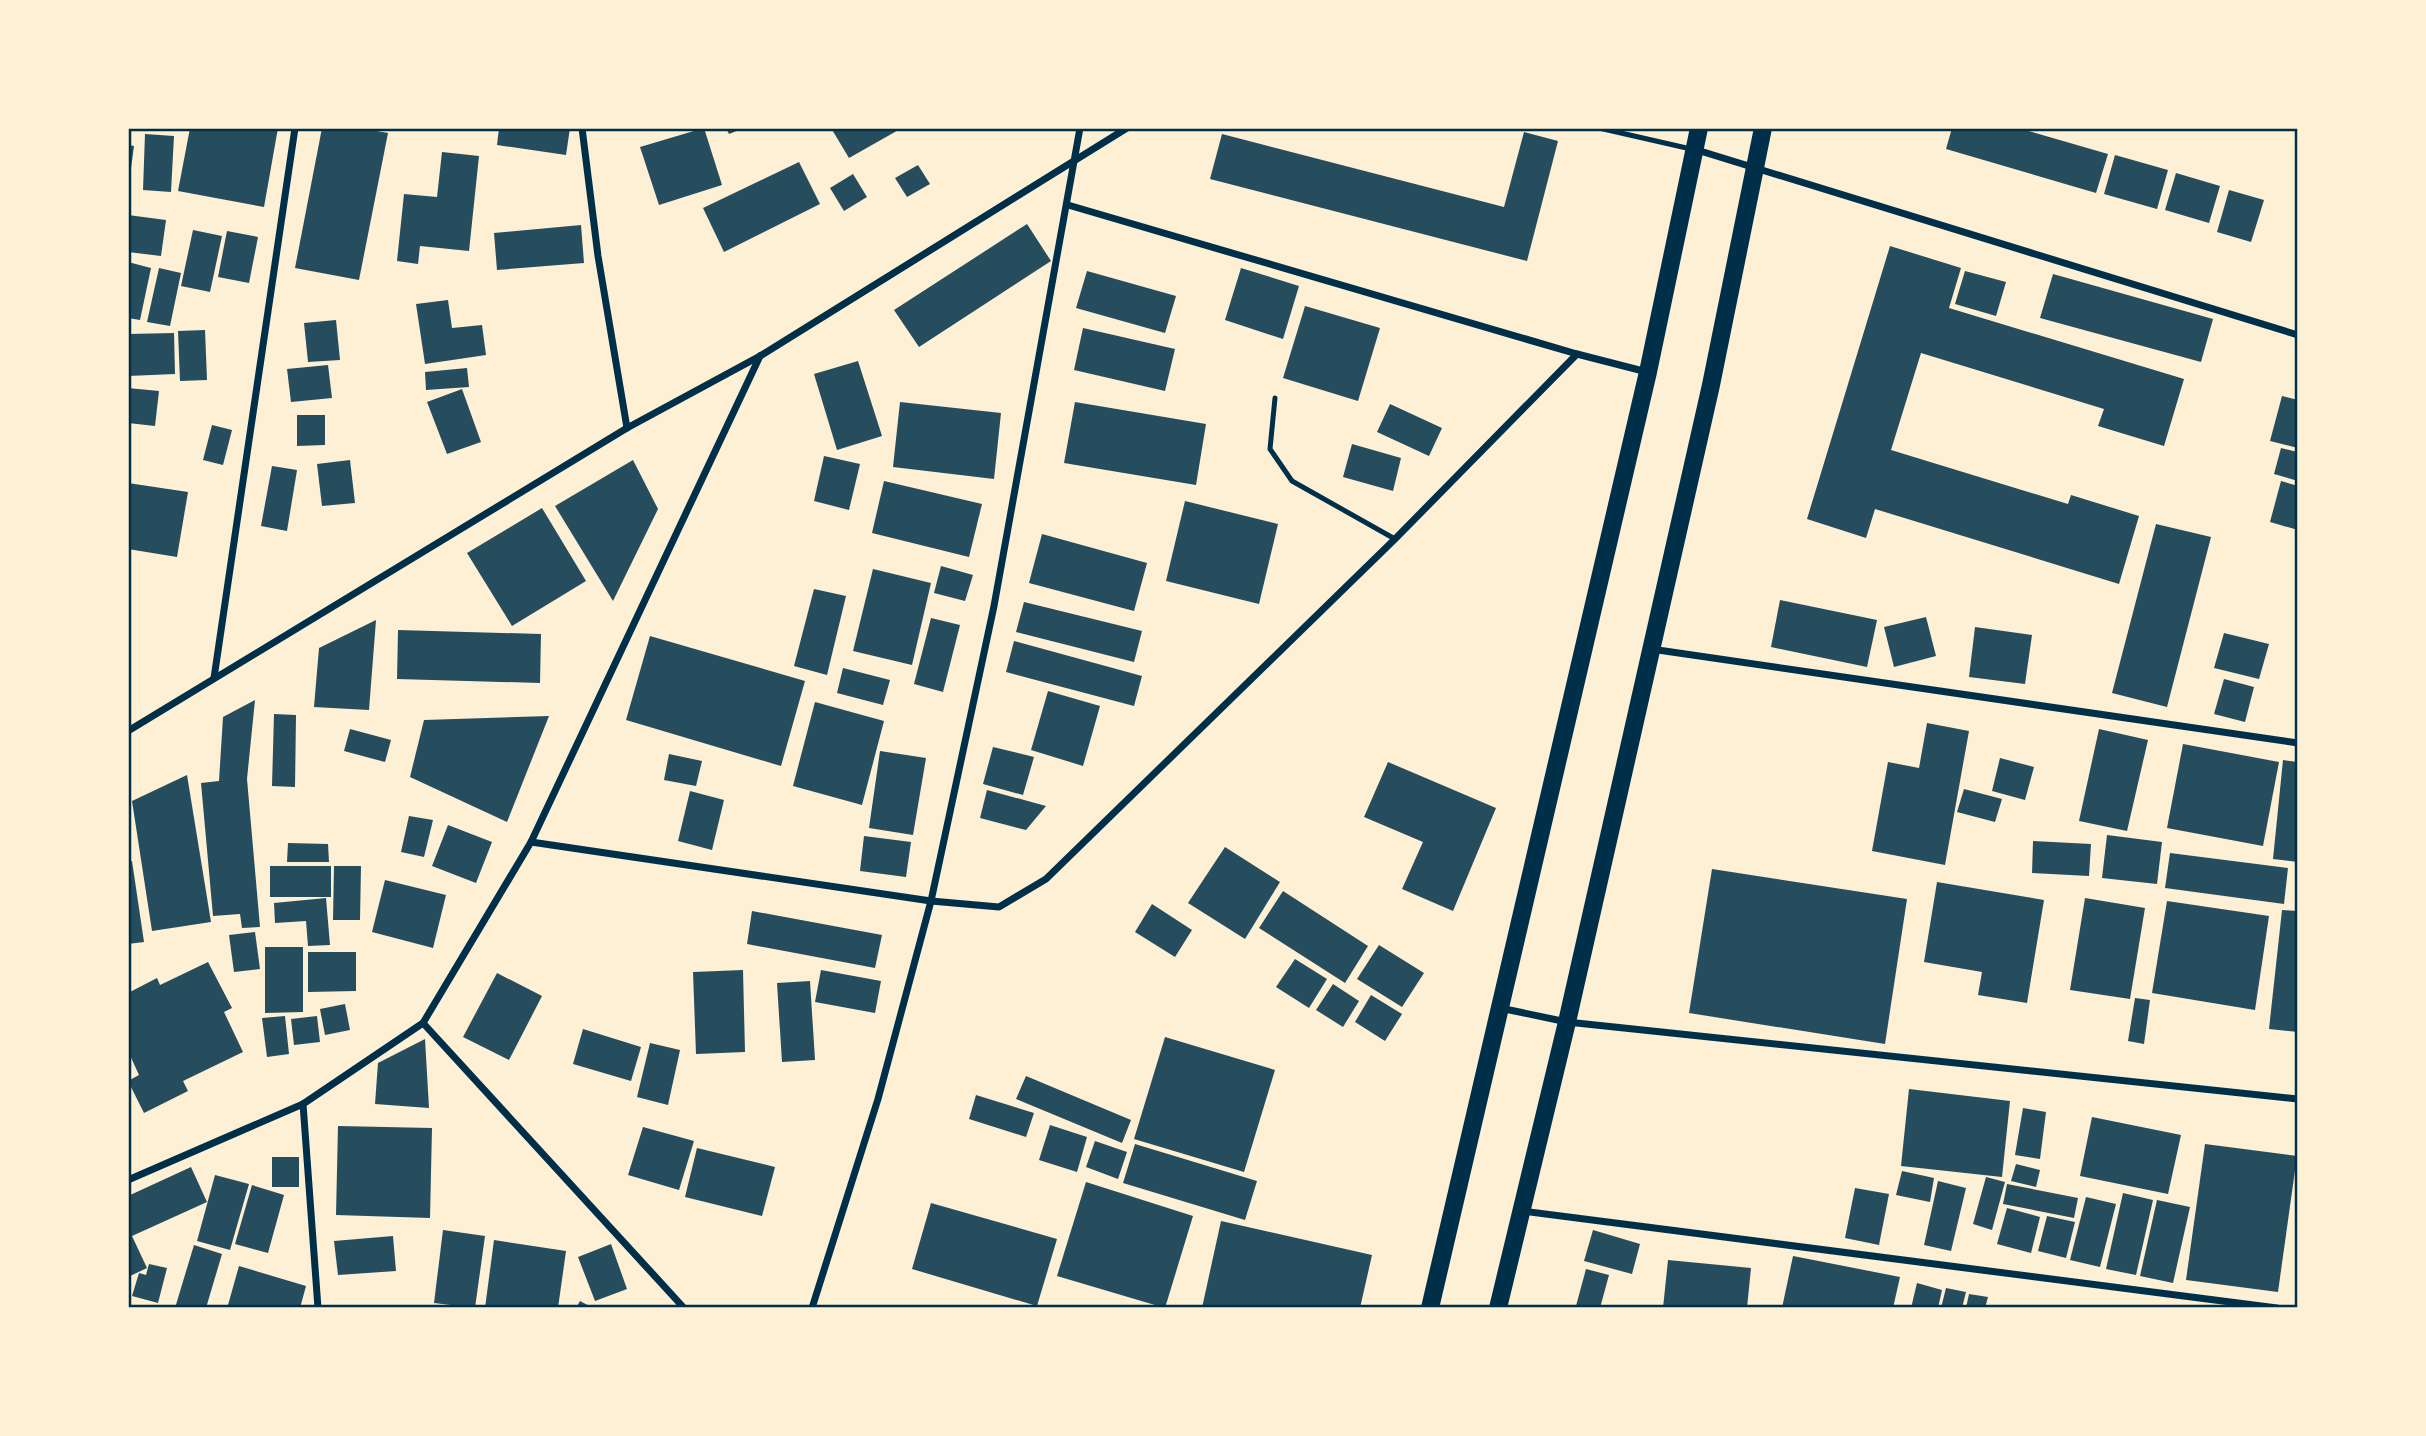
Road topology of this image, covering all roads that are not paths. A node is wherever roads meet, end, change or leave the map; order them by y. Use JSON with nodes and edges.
{"nodes":[{"id":1,"x":295,"y":128,"type":"edge"},
{"id":2,"x":582,"y":128,"type":"edge"},
{"id":3,"x":1080,"y":128,"type":"edge"},
{"id":4,"x":1127,"y":128,"type":"edge"},
{"id":5,"x":1598,"y":128,"type":"edge"},
{"id":6,"x":1699,"y":128,"type":"edge"},
{"id":7,"x":1763,"y":128,"type":"edge"},
{"id":8,"x":1694,"y":149,"type":"junction"},
{"id":9,"x":1076,"y":157,"type":"junction"},
{"id":10,"x":1754,"y":165,"type":"junction"},
{"id":11,"x":1068,"y":205,"type":"junction"},
{"id":12,"x":2298,"y":335,"type":"edge"},
{"id":13,"x":1577,"y":354,"type":"junction"},
{"id":14,"x":760,"y":356,"type":"junction"},
{"id":15,"x":1648,"y":372,"type":"junction"},
{"id":16,"x":1275,"y":398,"type":"dead end"},
{"id":17,"x":627,"y":428,"type":"junction"},
{"id":18,"x":1395,"y":539,"type":"junction"},
{"id":19,"x":1650,"y":649,"type":"junction"},
{"id":20,"x":214,"y":678,"type":"junction"},
{"id":21,"x":128,"y":731,"type":"edge"},
{"id":22,"x":2298,"y":743,"type":"edge"},
{"id":23,"x":531,"y":842,"type":"junction"},
{"id":24,"x":931,"y":901,"type":"junction"},
{"id":25,"x":1500,"y":1008,"type":"junction"},
{"id":26,"x":1567,"y":1022,"type":"junction"},
{"id":27,"x":423,"y":1023,"type":"junction"},
{"id":28,"x":2298,"y":1099,"type":"edge"},
{"id":29,"x":303,"y":1104,"type":"junction"},
{"id":30,"x":128,"y":1180,"type":"edge"},
{"id":31,"x":1522,"y":1211,"type":"junction"},
{"id":32,"x":318,"y":1308,"type":"edge"},
{"id":33,"x":684,"y":1308,"type":"edge"},
{"id":34,"x":812,"y":1308,"type":"edge"},
{"id":35,"x":1430,"y":1308,"type":"edge"},
{"id":36,"x":1497,"y":1308,"type":"edge"},
{"id":37,"x":2277,"y":1308,"type":"edge"}],
"edges":[{"from":1,"to":20,"type":"street"},
{"from":2,"to":17,"type":"street"},
{"from":3,"to":9,"type":"street"},
{"from":4,"to":9,"type":"street"},
{"from":5,"to":8,"type":"lane"},
{"from":6,"to":8,"type":"main road"},
{"from":7,"to":10,"type":"main road"},
{"from":8,"to":10,"type":"street"},
{"from":8,"to":15,"type":"main road"},
{"from":9,"to":11,"type":"street"},
{"from":9,"to":14,"type":"street"},
{"from":10,"to":12,"type":"street"},
{"from":10,"to":19,"type":"main road"},
{"from":11,"to":13,"type":"street"},
{"from":11,"to":24,"type":"street"},
{"from":13,"to":15,"type":"street"},
{"from":13,"to":18,"type":"street"},
{"from":14,"to":17,"type":"street"},
{"from":14,"to":23,"type":"street"},
{"from":15,"to":25,"type":"main road"},
{"from":16,"to":18,"type":"lane"},
{"from":17,"to":20,"type":"street"},
{"from":18,"to":24,"type":"street"},
{"from":19,"to":22,"type":"street"},
{"from":19,"to":26,"type":"main road"},
{"from":20,"to":21,"type":"street"},
{"from":23,"to":24,"type":"street"},
{"from":23,"to":27,"type":"street"},
{"from":24,"to":34,"type":"street"},
{"from":25,"to":26,"type":"street"},
{"from":25,"to":35,"type":"main road"},
{"from":26,"to":28,"type":"street"},
{"from":26,"to":31,"type":"main road"},
{"from":27,"to":29,"type":"street"},
{"from":27,"to":33,"type":"street"},
{"from":29,"to":30,"type":"street"},
{"from":29,"to":32,"type":"street"},
{"from":31,"to":36,"type":"main road"},
{"from":31,"to":37,"type":"street"}]}
